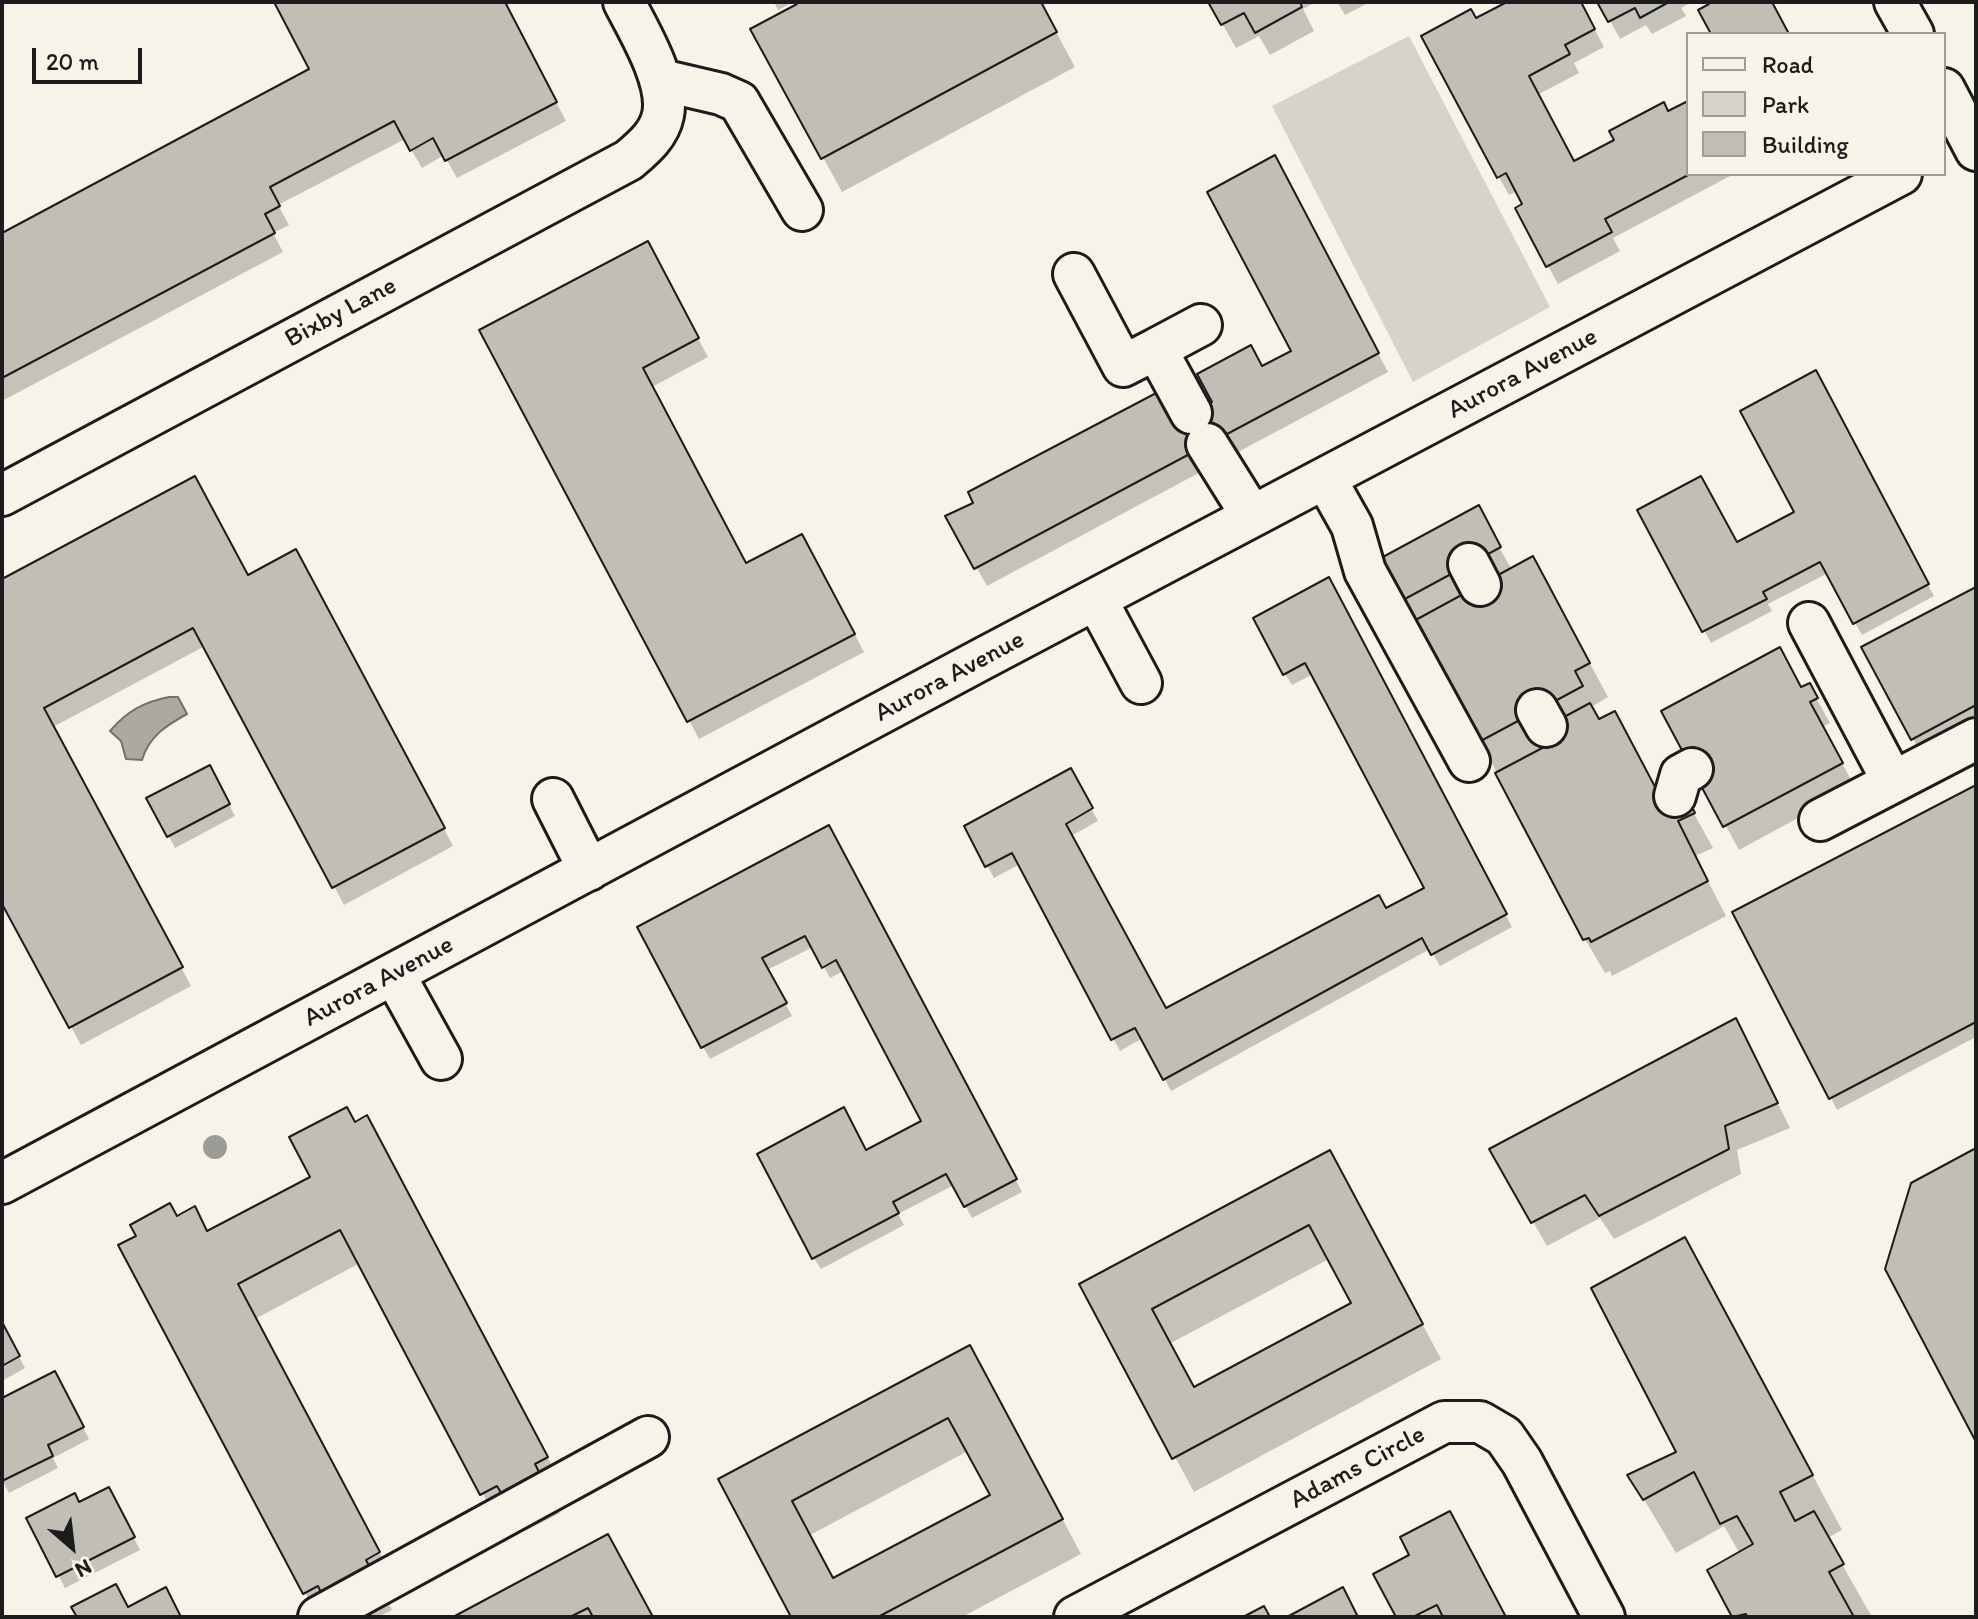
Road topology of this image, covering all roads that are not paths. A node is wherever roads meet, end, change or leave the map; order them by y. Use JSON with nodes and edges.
{"nodes":[{"id":1,"x":624,"y":2,"type":"edge"},
{"id":2,"x":1895,"y":2,"type":"edge"},
{"id":3,"x":1912,"y":32,"type":"edge"},
{"id":4,"x":1946,"y":95,"type":"edge"},
{"id":5,"x":662,"y":98,"type":"junction"},
{"id":6,"x":1962,"y":143,"type":"edge"},
{"id":7,"x":1897,"y":176,"type":"edge"},
{"id":8,"x":802,"y":210,"type":"dead end"},
{"id":9,"x":1074,"y":274,"type":"dead end"},
{"id":10,"x":1201,"y":325,"type":"dead end"},
{"id":11,"x":1156,"y":349,"type":"junction"},
{"id":12,"x":1325,"y":478,"type":"junction"},
{"id":13,"x":2,"y":495,"type":"edge"},
{"id":14,"x":1252,"y":516,"type":"junction"},
{"id":15,"x":1096,"y":599,"type":"junction"},
{"id":16,"x":1809,"y":623,"type":"dead end"},
{"id":17,"x":1141,"y":683,"type":"dead end"},
{"id":18,"x":1976,"y":739,"type":"edge"},
{"id":19,"x":1469,"y":761,"type":"dead end"},
{"id":20,"x":1893,"y":782,"type":"junction"},
{"id":21,"x":553,"y":799,"type":"dead end"},
{"id":22,"x":1820,"y":820,"type":"dead end"},
{"id":23,"x":589,"y":870,"type":"junction"},
{"id":24,"x":394,"y":974,"type":"junction"},
{"id":25,"x":441,"y":1059,"type":"dead end"},
{"id":26,"x":2,"y":1183,"type":"edge"},
{"id":27,"x":648,"y":1437,"type":"dead end"},
{"id":28,"x":319,"y":1617,"type":"edge"},
{"id":29,"x":1075,"y":1617,"type":"edge"},
{"id":30,"x":1604,"y":1617,"type":"edge"}],
"edges":[{"from":1,"to":5,"type":"street"},
{"from":2,"to":3,"type":"street"},
{"from":4,"to":6,"type":"street"},
{"from":5,"to":8,"type":"street"},
{"from":5,"to":13,"type":"street","name":"Bixby Lane"},
{"from":7,"to":12,"type":"street","name":"Aurora Avenue"},
{"from":9,"to":11,"type":"street"},
{"from":10,"to":11,"type":"street"},
{"from":11,"to":14,"type":"street"},
{"from":12,"to":14,"type":"street","name":"Aurora Avenue"},
{"from":12,"to":19,"type":"street"},
{"from":14,"to":15,"type":"street","name":"Aurora Avenue"},
{"from":15,"to":17,"type":"street"},
{"from":15,"to":23,"type":"street","name":"Aurora Avenue"},
{"from":16,"to":20,"type":"street"},
{"from":18,"to":20,"type":"street"},
{"from":20,"to":22,"type":"street"},
{"from":21,"to":23,"type":"street"},
{"from":23,"to":24,"type":"street","name":"Aurora Avenue"},
{"from":24,"to":25,"type":"street"},
{"from":24,"to":26,"type":"street","name":"Aurora Avenue"},
{"from":27,"to":28,"type":"street"},
{"from":29,"to":30,"type":"street","name":"Adams Circle"}]}
